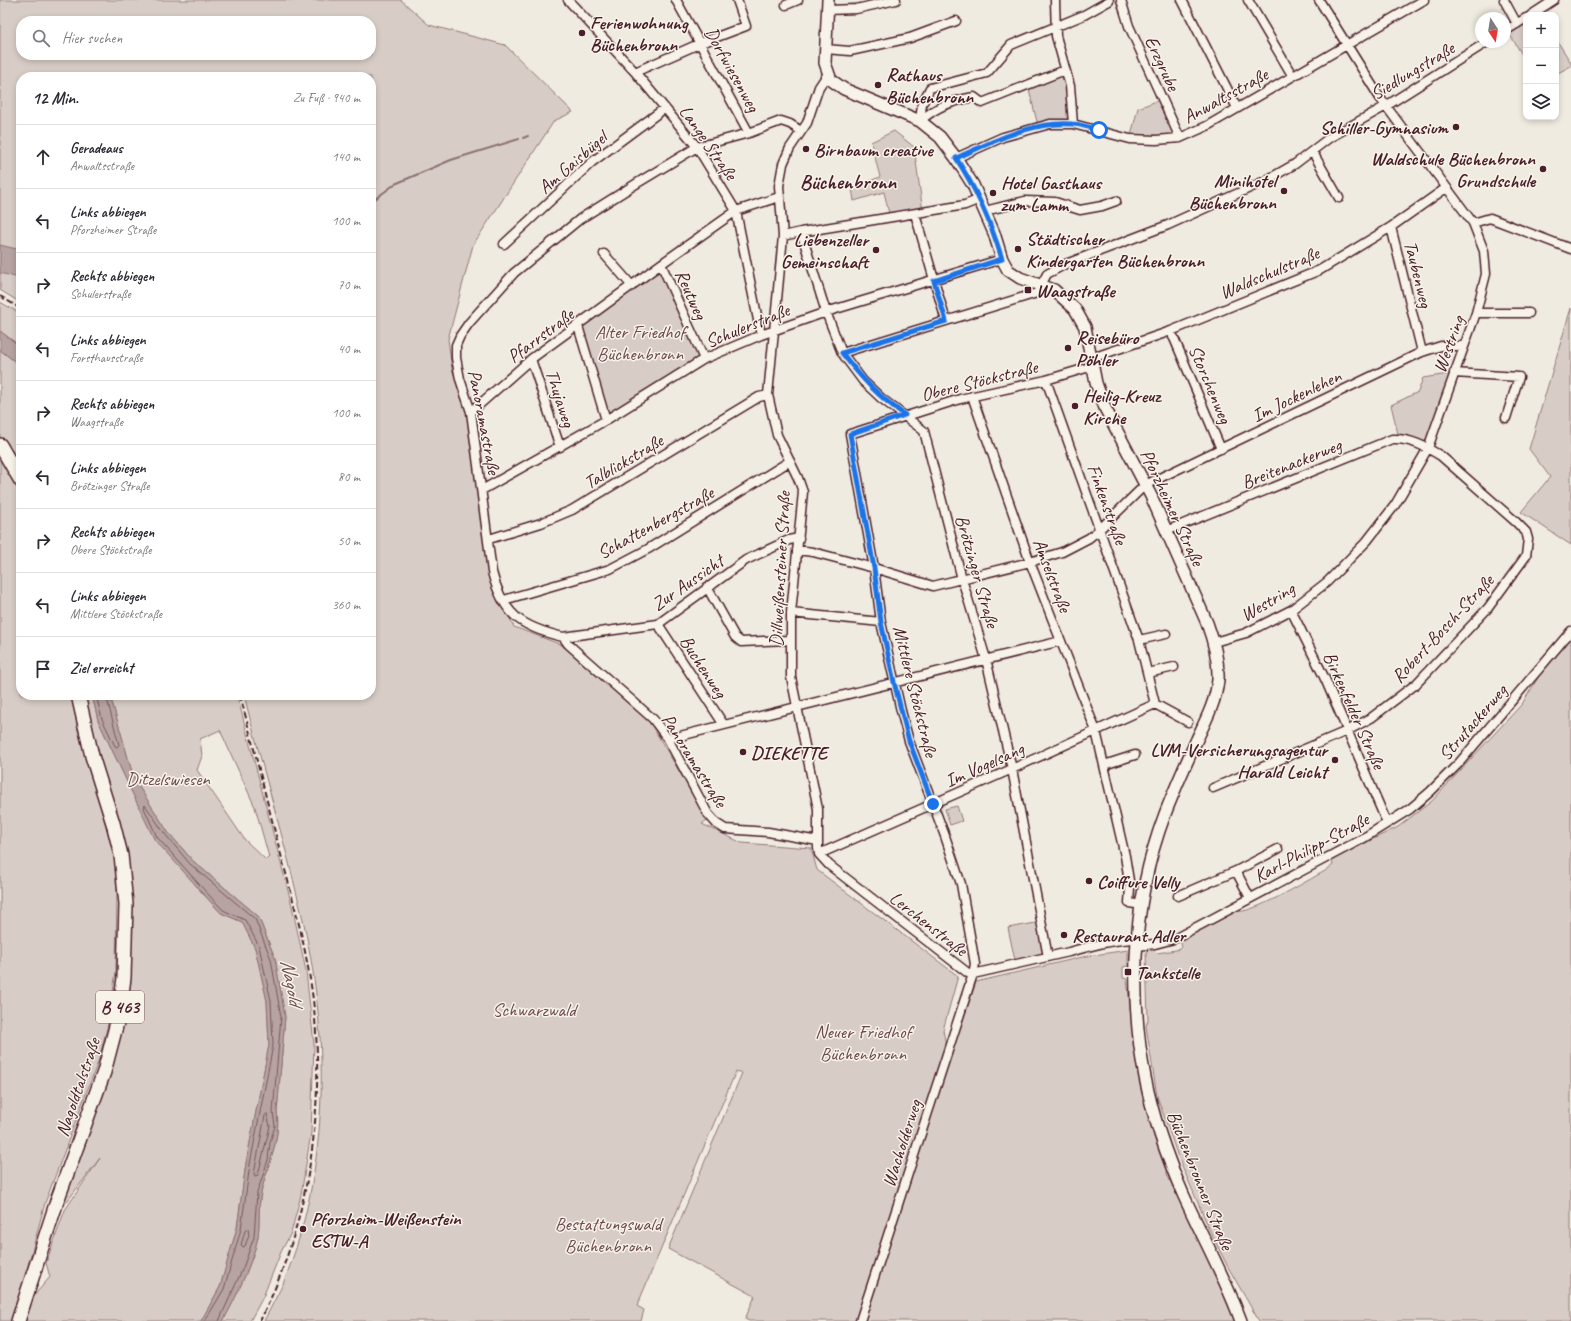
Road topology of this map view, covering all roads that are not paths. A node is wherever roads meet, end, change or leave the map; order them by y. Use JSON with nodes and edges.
{"nodes":[{"id":1,"x":568,"y":0,"type":"edge"},
{"id":2,"x":676,"y":0,"type":"edge"},
{"id":3,"x":737,"y":0,"type":"edge"},
{"id":4,"x":798,"y":0,"type":"edge"},
{"id":5,"x":896,"y":0,"type":"edge"},
{"id":6,"x":1055,"y":0,"type":"edge"},
{"id":7,"x":1121,"y":0,"type":"edge"},
{"id":8,"x":1182,"y":0,"type":"edge"},
{"id":9,"x":1248,"y":0,"type":"edge"},
{"id":10,"x":1319,"y":0,"type":"edge"},
{"id":11,"x":1424,"y":0,"type":"edge"},
{"id":12,"x":1504,"y":0,"type":"edge"},
{"id":13,"x":1554,"y":0,"type":"edge"},
{"id":14,"x":1109,"y":1,"type":"edge"},
{"id":15,"x":786,"y":5,"type":"dead end"},
{"id":16,"x":827,"y":5,"type":"edge"},
{"id":17,"x":1536,"y":12,"type":"edge"},
{"id":18,"x":1523,"y":20,"type":"edge"},
{"id":19,"x":956,"y":21,"type":"dead end"},
{"id":20,"x":1517,"y":24,"type":"junction"},
{"id":21,"x":1055,"y":26,"type":"junction"},
{"id":22,"x":1511,"y":28,"type":"edge"},
{"id":23,"x":701,"y":43,"type":"junction"},
{"id":24,"x":1346,"y":44,"type":"junction"},
{"id":25,"x":1478,"y":48,"type":"edge"},
{"id":26,"x":825,"y":49,"type":"junction"},
{"id":27,"x":1065,"y":70,"type":"junction"},
{"id":28,"x":635,"y":72,"type":"junction"},
{"id":29,"x":827,"y":75,"type":"junction"},
{"id":30,"x":1292,"y":75,"type":"junction"},
{"id":31,"x":1386,"y":106,"type":"junction"},
{"id":32,"x":665,"y":108,"type":"junction"},
{"id":33,"x":1237,"y":108,"type":"junction"},
{"id":34,"x":920,"y":121,"type":"junction"},
{"id":35,"x":1073,"y":124,"type":"junction"},
{"id":36,"x":801,"y":131,"type":"junction"},
{"id":37,"x":749,"y":133,"type":"junction"},
{"id":38,"x":1180,"y":138,"type":"junction"},
{"id":39,"x":697,"y":147,"type":"junction"},
{"id":40,"x":1312,"y":151,"type":"junction"},
{"id":41,"x":956,"y":158,"type":"junction"},
{"id":42,"x":1446,"y":188,"type":"junction"},
{"id":43,"x":779,"y":197,"type":"junction"},
{"id":44,"x":1339,"y":198,"type":"dead end"},
{"id":45,"x":980,"y":199,"type":"junction"},
{"id":46,"x":1116,"y":201,"type":"dead end"},
{"id":47,"x":736,"y":211,"type":"junction"},
{"id":48,"x":985,"y":211,"type":"junction"},
{"id":49,"x":915,"y":214,"type":"junction"},
{"id":50,"x":1473,"y":223,"type":"junction"},
{"id":51,"x":1391,"y":227,"type":"junction"},
{"id":52,"x":801,"y":232,"type":"junction"},
{"id":53,"x":783,"y":236,"type":"junction"},
{"id":54,"x":504,"y":244,"type":"dead end"},
{"id":55,"x":1571,"y":249,"type":"edge"},
{"id":56,"x":604,"y":254,"type":"dead end"},
{"id":57,"x":1002,"y":259,"type":"junction"},
{"id":58,"x":661,"y":264,"type":"junction"},
{"id":59,"x":934,"y":281,"type":"junction"},
{"id":60,"x":1042,"y":284,"type":"junction"},
{"id":61,"x":632,"y":286,"type":"junction"},
{"id":62,"x":826,"y":312,"type":"junction"},
{"id":63,"x":1529,"y":312,"type":"dead end"},
{"id":64,"x":1476,"y":313,"type":"junction"},
{"id":65,"x":946,"y":321,"type":"junction"},
{"id":66,"x":578,"y":326,"type":"junction"},
{"id":67,"x":774,"y":330,"type":"junction"},
{"id":68,"x":1171,"y":331,"type":"junction"},
{"id":69,"x":761,"y":335,"type":"junction"},
{"id":70,"x":1464,"y":346,"type":"junction"},
{"id":71,"x":1422,"y":352,"type":"junction"},
{"id":72,"x":842,"y":353,"type":"junction"},
{"id":73,"x":531,"y":359,"type":"junction"},
{"id":74,"x":704,"y":360,"type":"junction"},
{"id":75,"x":1092,"y":362,"type":"junction"},
{"id":76,"x":1454,"y":373,"type":"junction"},
{"id":77,"x":1046,"y":380,"type":"junction"},
{"id":78,"x":768,"y":395,"type":"junction"},
{"id":79,"x":972,"y":396,"type":"junction"},
{"id":80,"x":471,"y":412,"type":"junction"},
{"id":81,"x":905,"y":415,"type":"junction"},
{"id":82,"x":1506,"y":418,"type":"dead end"},
{"id":83,"x":606,"y":420,"type":"junction"},
{"id":84,"x":850,"y":434,"type":"joint"},
{"id":85,"x":0,"y":446,"type":"edge"},
{"id":86,"x":560,"y":447,"type":"junction"},
{"id":87,"x":1428,"y":448,"type":"junction"},
{"id":88,"x":1221,"y":449,"type":"junction"},
{"id":89,"x":790,"y":461,"type":"junction"},
{"id":90,"x":16,"y":473,"type":"edge"},
{"id":91,"x":1145,"y":485,"type":"junction"},
{"id":92,"x":482,"y":490,"type":"junction"},
{"id":93,"x":1100,"y":529,"type":"junction"},
{"id":94,"x":1166,"y":531,"type":"junction"},
{"id":95,"x":799,"y":538,"type":"junction"},
{"id":96,"x":489,"y":539,"type":"junction"},
{"id":97,"x":797,"y":550,"type":"junction"},
{"id":98,"x":1030,"y":562,"type":"junction"},
{"id":99,"x":874,"y":568,"type":"junction"},
{"id":100,"x":962,"y":579,"type":"junction"},
{"id":101,"x":707,"y":587,"type":"junction"},
{"id":102,"x":504,"y":600,"type":"junction"},
{"id":103,"x":1291,"y":610,"type":"junction"},
{"id":104,"x":791,"y":613,"type":"junction"},
{"id":105,"x":881,"y":622,"type":"junction"},
{"id":106,"x":658,"y":624,"type":"junction"},
{"id":107,"x":1571,"y":631,"type":"edge"},
{"id":108,"x":1166,"y":634,"type":"dead end"},
{"id":109,"x":563,"y":637,"type":"junction"},
{"id":110,"x":790,"y":640,"type":"junction"},
{"id":111,"x":1139,"y":640,"type":"junction"},
{"id":112,"x":1061,"y":641,"type":"junction"},
{"id":113,"x":1214,"y":642,"type":"junction"},
{"id":114,"x":986,"y":659,"type":"junction"},
{"id":115,"x":1174,"y":667,"type":"dead end"},
{"id":116,"x":1148,"y":673,"type":"junction"},
{"id":117,"x":894,"y":682,"type":"junction"},
{"id":118,"x":79,"y":700,"type":"edge"},
{"id":119,"x":1155,"y":704,"type":"junction"},
{"id":120,"x":797,"y":706,"type":"junction"},
{"id":121,"x":1188,"y":722,"type":"dead end"},
{"id":122,"x":724,"y":725,"type":"junction"},
{"id":123,"x":1096,"y":731,"type":"junction"},
{"id":124,"x":1347,"y":731,"type":"junction"},
{"id":125,"x":668,"y":739,"type":"junction"},
{"id":126,"x":1135,"y":755,"type":"dead end"},
{"id":127,"x":1104,"y":766,"type":"junction"},
{"id":128,"x":1012,"y":769,"type":"junction"},
{"id":129,"x":1214,"y":788,"type":"dead end"},
{"id":130,"x":933,"y":804,"type":"junction"},
{"id":131,"x":1388,"y":823,"type":"junction"},
{"id":132,"x":818,"y":841,"type":"junction"},
{"id":133,"x":1278,"y":849,"type":"dead end"},
{"id":134,"x":819,"y":854,"type":"junction"},
{"id":135,"x":1236,"y":871,"type":"junction"},
{"id":136,"x":1178,"y":896,"type":"dead end"},
{"id":137,"x":1250,"y":898,"type":"junction"},
{"id":138,"x":1142,"y":905,"type":"junction"},
{"id":139,"x":1137,"y":942,"type":"junction"},
{"id":140,"x":1048,"y":956,"type":"junction"},
{"id":141,"x":973,"y":974,"type":"junction"},
{"id":142,"x":1137,"y":1024,"type":"joint"},
{"id":143,"x":18,"y":1321,"type":"edge"},
{"id":144,"x":860,"y":1321,"type":"edge"},
{"id":145,"x":1241,"y":1321,"type":"edge"}],
"edges":[{"from":1,"to":28,"type":"street","name":"Lange Straße"},
{"from":2,"to":23,"type":"street","name":"Dorfwiesenweg"},
{"from":3,"to":23,"type":"street"},
{"from":4,"to":15,"type":"street"},
{"from":5,"to":16,"type":"street"},
{"from":6,"to":21,"type":"street"},
{"from":7,"to":38,"type":"street","name":"Erzgrube"},
{"from":8,"to":33,"type":"street"},
{"from":9,"to":30,"type":"street"},
{"from":10,"to":24,"type":"street","name":"Westring"},
{"from":11,"to":24,"type":"street","name":"Anwaltsstraße"},
{"from":12,"to":20,"type":"street"},
{"from":13,"to":17,"type":"street"},
{"from":14,"to":21,"type":"street"},
{"from":16,"to":26,"type":"main road"},
{"from":18,"to":20,"type":"street"},
{"from":19,"to":26,"type":"street"},
{"from":20,"to":22,"type":"street"},
{"from":21,"to":27,"type":"street"},
{"from":21,"to":34,"type":"street"},
{"from":23,"to":28,"type":"street"},
{"from":23,"to":37,"type":"street","name":"Dorfwiesenweg"},
{"from":24,"to":30,"type":"street","name":"Anwaltsstraße"},
{"from":24,"to":31,"type":"street","name":"Westring"},
{"from":25,"to":31,"type":"street","name":"Siedlungstraße"},
{"from":26,"to":29,"type":"main road"},
{"from":27,"to":34,"type":"street"},
{"from":27,"to":35,"type":"street"},
{"from":28,"to":32,"type":"street","name":"Lange Straße"},
{"from":29,"to":34,"type":"main road","name":"Pforzheimer Straße"},
{"from":29,"to":36,"type":"street","name":"Dillweißensteiner Straße"},
{"from":30,"to":33,"type":"street","name":"Anwaltsstraße"},
{"from":31,"to":40,"type":"street","name":"Siedlungstraße"},
{"from":31,"to":42,"type":"street","name":"Westring"},
{"from":32,"to":39,"type":"street","name":"Lange Straße"},
{"from":32,"to":54,"type":"street","name":"Am Gaisbügel"},
{"from":33,"to":38,"type":"street","name":"Anwaltsstraße"},
{"from":34,"to":41,"type":"main road","name":"Pforzheimer Straße"},
{"from":35,"to":38,"type":"street","name":"Anwaltsstraße"},
{"from":35,"to":41,"type":"street","name":"Anwaltsstraße"},
{"from":36,"to":37,"type":"street","name":"Panoramastraße"},
{"from":36,"to":43,"type":"street","name":"Dillweißensteiner Straße"},
{"from":37,"to":39,"type":"street","name":"Panoramastraße"},
{"from":39,"to":47,"type":"street","name":"Lange Straße"},
{"from":39,"to":80,"type":"street","name":"Panoramastraße"},
{"from":40,"to":44,"type":"street"},
{"from":40,"to":60,"type":"street","name":"Siedlungstraße"},
{"from":41,"to":45,"type":"main road","name":"Pforzheimer Straße"},
{"from":42,"to":50,"type":"street","name":"Westring"},
{"from":42,"to":51,"type":"street","name":"Waldschulstraße"},
{"from":43,"to":47,"type":"street","name":"Pfarrstraße"},
{"from":43,"to":53,"type":"street","name":"Dillweißensteiner Straße"},
{"from":45,"to":48,"type":"main road","name":"Pforzheimer Straße"},
{"from":45,"to":49,"type":"street"},
{"from":46,"to":48,"type":"street"},
{"from":47,"to":58,"type":"street","name":"Pfarrstraße"},
{"from":47,"to":69,"type":"street","name":"Lange Straße"},
{"from":48,"to":57,"type":"main road","name":"Pforzheimer Straße"},
{"from":49,"to":52,"type":"street"},
{"from":49,"to":59,"type":"street"},
{"from":50,"to":55,"type":"street"},
{"from":50,"to":64,"type":"street","name":"Westring"},
{"from":51,"to":68,"type":"street","name":"Waldschulstraße"},
{"from":51,"to":71,"type":"street","name":"Taubenweg"},
{"from":52,"to":53,"type":"street"},
{"from":52,"to":62,"type":"street","name":"Brötzinger Straße"},
{"from":53,"to":67,"type":"street","name":"Dillweißensteiner Straße"},
{"from":56,"to":61,"type":"street"},
{"from":57,"to":59,"type":"street","name":"Schulerstraße"},
{"from":57,"to":60,"type":"main road","name":"Pforzheimer Straße"},
{"from":58,"to":61,"type":"street","name":"Pfarrstraße"},
{"from":58,"to":74,"type":"street","name":"Reutweg"},
{"from":59,"to":62,"type":"street","name":"Schulerstraße"},
{"from":59,"to":65,"type":"street"},
{"from":60,"to":65,"type":"street"},
{"from":60,"to":75,"type":"main road","name":"Pforzheimer Straße"},
{"from":61,"to":66,"type":"street","name":"Pfarrstraße"},
{"from":62,"to":67,"type":"street","name":"Schulerstraße"},
{"from":62,"to":72,"type":"street","name":"Brötzinger Straße"},
{"from":63,"to":64,"type":"street"},
{"from":64,"to":70,"type":"street","name":"Westring"},
{"from":65,"to":72,"type":"street"},
{"from":66,"to":73,"type":"street","name":"Pfarrstraße"},
{"from":66,"to":83,"type":"street"},
{"from":67,"to":69,"type":"street","name":"Schulerstraße"},
{"from":67,"to":78,"type":"street","name":"Dillweißensteiner Straße"},
{"from":68,"to":75,"type":"street","name":"Waldschulstraße"},
{"from":68,"to":88,"type":"street","name":"Storchenweg"},
{"from":69,"to":74,"type":"street","name":"Schulerstraße"},
{"from":70,"to":71,"type":"street","name":"Im Jockenlehen"},
{"from":70,"to":76,"type":"street","name":"Westring"},
{"from":71,"to":88,"type":"street","name":"Im Jockenlehen"},
{"from":72,"to":81,"type":"street","name":"Brötzinger Straße"},
{"from":73,"to":80,"type":"street","name":"Pfarrstraße"},
{"from":73,"to":86,"type":"street","name":"Thujaweg"},
{"from":74,"to":83,"type":"street","name":"Schulerstraße"},
{"from":75,"to":77,"type":"street","name":"Obere Stöckstraße"},
{"from":75,"to":91,"type":"main road","name":"Pforzheimer Straße"},
{"from":76,"to":82,"type":"street"},
{"from":76,"to":87,"type":"street","name":"Westring"},
{"from":77,"to":79,"type":"street","name":"Obere Stöckstraße"},
{"from":77,"to":93,"type":"street","name":"Finkenstraße"},
{"from":78,"to":89,"type":"street","name":"Dillweißensteiner Straße"},
{"from":78,"to":96,"type":"street","name":"Talblickstraße"},
{"from":79,"to":81,"type":"street","name":"Obere Stöckstraße"},
{"from":79,"to":98,"type":"street","name":"Amselstraße"},
{"from":80,"to":92,"type":"street","name":"Panoramastraße"},
{"from":81,"to":84,"type":"street","name":"Obere Stöckstraße"},
{"from":81,"to":100,"type":"street","name":"Brötzinger Straße"},
{"from":83,"to":86,"type":"street","name":"Schulerstraße"},
{"from":84,"to":99,"type":"street","name":"Mittlere Stöckstraße"},
{"from":85,"to":90,"type":"main road"},
{"from":86,"to":92,"type":"street","name":"Schulerstraße"},
{"from":87,"to":94,"type":"street","name":"Breitenackerweg"},
{"from":87,"to":103,"type":"street","name":"Westring"},
{"from":87,"to":124,"type":"street","name":"Robert-Bosch-Straße"},
{"from":88,"to":91,"type":"street","name":"Im Jockenlehen"},
{"from":89,"to":95,"type":"street","name":"Dillweißensteiner Straße"},
{"from":89,"to":102,"type":"street","name":"Schattenbergstraße"},
{"from":91,"to":93,"type":"street","name":"Im Jockenlehen"},
{"from":91,"to":94,"type":"main road","name":"Pforzheimer Straße"},
{"from":92,"to":96,"type":"street","name":"Panoramastraße"},
{"from":93,"to":98,"type":"street","name":"Im Jockenlehen"},
{"from":93,"to":111,"type":"street","name":"Finkenstraße"},
{"from":94,"to":113,"type":"main road","name":"Pforzheimer Straße"},
{"from":95,"to":97,"type":"street","name":"Dillweißensteiner Straße"},
{"from":95,"to":101,"type":"street","name":"Zur Aussicht"},
{"from":96,"to":102,"type":"street","name":"Panoramastraße"},
{"from":97,"to":99,"type":"street","name":"Im Jockenlehen"},
{"from":97,"to":104,"type":"street","name":"Dillweißensteiner Straße"},
{"from":98,"to":100,"type":"street","name":"Im Jockenlehen"},
{"from":98,"to":112,"type":"street","name":"Amselstraße"},
{"from":99,"to":100,"type":"street","name":"Im Jockenlehen"},
{"from":99,"to":105,"type":"street","name":"Mittlere Stöckstraße"},
{"from":100,"to":114,"type":"street","name":"Brötzinger Straße"},
{"from":101,"to":106,"type":"street","name":"Zur Aussicht"},
{"from":101,"to":110,"type":"street"},
{"from":102,"to":109,"type":"street","name":"Panoramastraße"},
{"from":103,"to":113,"type":"street","name":"Westring"},
{"from":103,"to":124,"type":"street","name":"Birkenfelder Straße"},
{"from":104,"to":105,"type":"street"},
{"from":104,"to":110,"type":"street","name":"Dillweißensteiner Straße"},
{"from":105,"to":117,"type":"street","name":"Mittlere Stöckstraße"},
{"from":106,"to":109,"type":"street","name":"Zur Aussicht"},
{"from":106,"to":122,"type":"street","name":"Buchenweg"},
{"from":107,"to":131,"type":"street","name":"Strutackerweg"},
{"from":108,"to":111,"type":"street"},
{"from":109,"to":125,"type":"street","name":"Panoramastraße"},
{"from":110,"to":120,"type":"street","name":"Dillweißensteiner Straße"},
{"from":111,"to":116,"type":"street","name":"Finkenstraße"},
{"from":112,"to":114,"type":"street"},
{"from":112,"to":123,"type":"street","name":"Amselstraße"},
{"from":113,"to":138,"type":"main road","name":"Pforzheimer Straße"},
{"from":114,"to":117,"type":"street"},
{"from":114,"to":128,"type":"street","name":"Brötzinger Straße"},
{"from":115,"to":116,"type":"street"},
{"from":116,"to":119,"type":"street","name":"Finkenstraße"},
{"from":117,"to":120,"type":"street"},
{"from":117,"to":130,"type":"street","name":"Mittlere Stöckstraße"},
{"from":118,"to":143,"type":"main road","name":"Nagoldtalstraße","number":"B 463"},
{"from":119,"to":121,"type":"street"},
{"from":119,"to":123,"type":"street"},
{"from":120,"to":122,"type":"street"},
{"from":120,"to":132,"type":"street","name":"Dillweißensteiner Straße"},
{"from":122,"to":125,"type":"street"},
{"from":123,"to":127,"type":"street","name":"Amselstraße"},
{"from":123,"to":128,"type":"street","name":"Im Vogelsang"},
{"from":124,"to":129,"type":"street","name":"Robert-Bosch-Straße"},
{"from":124,"to":131,"type":"street","name":"Birkenfelder Straße"},
{"from":125,"to":132,"type":"street","name":"Panoramastraße"},
{"from":126,"to":127,"type":"street"},
{"from":127,"to":138,"type":"street","name":"Amselstraße"},
{"from":128,"to":130,"type":"street","name":"Im Vogelsang"},
{"from":128,"to":140,"type":"street","name":"Brötzinger Straße"},
{"from":130,"to":134,"type":"street","name":"Im Vogelsang"},
{"from":130,"to":141,"type":"street","name":"Mittlere Stöckstraße"},
{"from":131,"to":137,"type":"street","name":"Karl-Philipp-Straße"},
{"from":132,"to":134,"type":"street"},
{"from":133,"to":135,"type":"street","name":"Karl-Philipp-Straße"},
{"from":134,"to":141,"type":"street","name":"Lerchenstraße"},
{"from":135,"to":136,"type":"street","name":"Karl-Philipp-Straße"},
{"from":135,"to":137,"type":"street","name":"Karl-Philipp-Straße"},
{"from":137,"to":139,"type":"street","name":"Karl-Philipp-Straße"},
{"from":138,"to":139,"type":"main road","name":"Pforzheimer Straße"},
{"from":139,"to":140,"type":"street","name":"Lerchenstraße"},
{"from":139,"to":142,"type":"main road","name":"Pforzheimer Straße"},
{"from":140,"to":141,"type":"street","name":"Lerchenstraße"},
{"from":141,"to":144,"type":"street","name":"Wacholderweg"},
{"from":142,"to":145,"type":"main road","name":"Büchenbronner Straße"}]}
